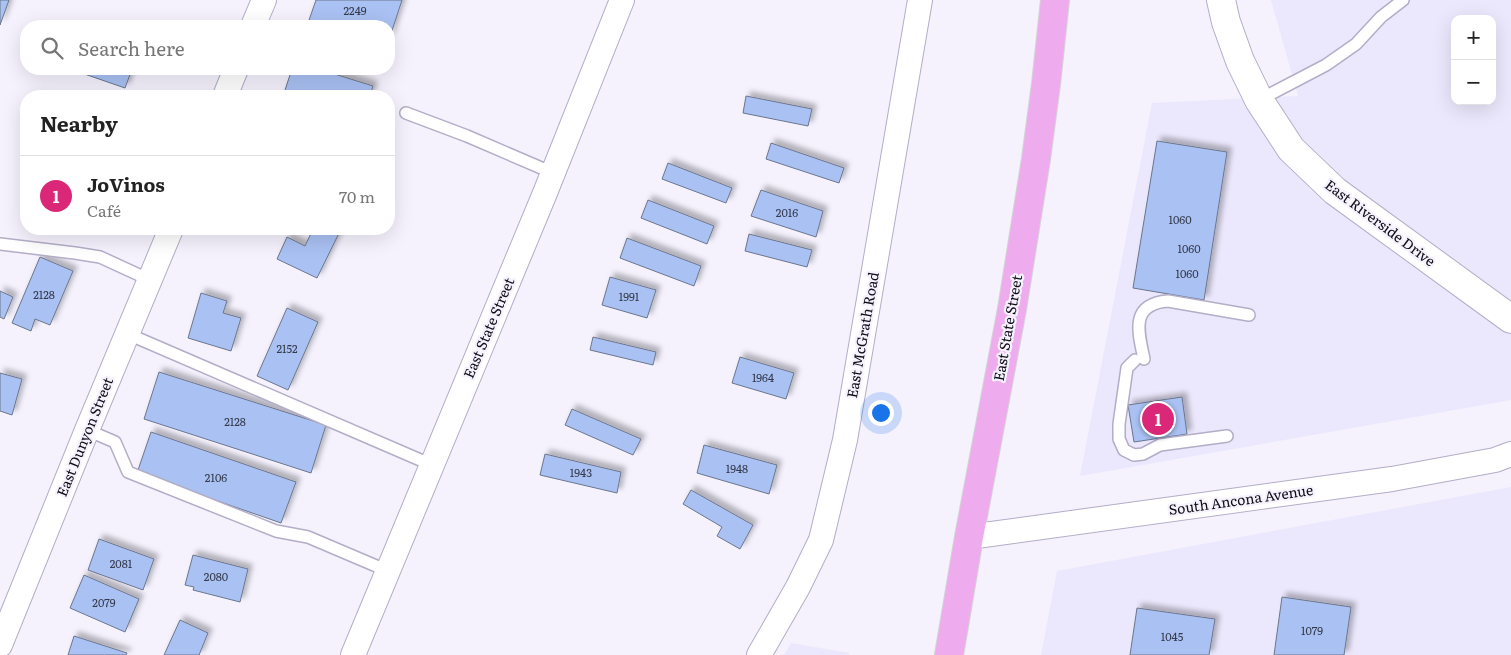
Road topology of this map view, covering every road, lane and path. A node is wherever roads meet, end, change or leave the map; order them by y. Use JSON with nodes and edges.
{"nodes":[{"id":1,"x":264,"y":0,"type":"edge"},
{"id":2,"x":622,"y":0,"type":"edge"},
{"id":3,"x":920,"y":0,"type":"edge"},
{"id":4,"x":1055,"y":0,"type":"edge"},
{"id":5,"x":1221,"y":0,"type":"edge"},
{"id":6,"x":1403,"y":0,"type":"edge"},
{"id":7,"x":256,"y":20,"type":"edge"},
{"id":8,"x":234,"y":75,"type":"edge"},
{"id":9,"x":227,"y":90,"type":"edge"},
{"id":10,"x":1259,"y":100,"type":"junction"},
{"id":11,"x":406,"y":113,"type":"dead end"},
{"id":12,"x":553,"y":173,"type":"junction"},
{"id":13,"x":169,"y":235,"type":"edge"},
{"id":14,"x":0,"y":244,"type":"edge"},
{"id":15,"x":150,"y":280,"type":"junction"},
{"id":16,"x":1249,"y":315,"type":"dead end"},
{"id":17,"x":1511,"y":319,"type":"edge"},
{"id":18,"x":128,"y":334,"type":"junction"},
{"id":19,"x":87,"y":430,"type":"junction"},
{"id":20,"x":1227,"y":436,"type":"dead end"},
{"id":21,"x":1511,"y":454,"type":"edge"},
{"id":22,"x":432,"y":465,"type":"junction"},
{"id":23,"x":969,"y":537,"type":"junction"},
{"id":24,"x":388,"y":571,"type":"junction"},
{"id":25,"x":0,"y":645,"type":"edge"},
{"id":26,"x":944,"y":650,"type":"edge"},
{"id":27,"x":353,"y":655,"type":"edge"},
{"id":28,"x":759,"y":655,"type":"edge"}],
"edges":[{"from":1,"to":7,"type":"street"},
{"from":2,"to":12,"type":"street","name":"East State Street"},
{"from":3,"to":28,"type":"street","name":"East McGrath Road"},
{"from":4,"to":23,"type":"highway","name":"East State Street"},
{"from":5,"to":10,"type":"street","name":"East Riverside Drive"},
{"from":6,"to":10,"type":"lane"},
{"from":8,"to":9,"type":"street"},
{"from":10,"to":17,"type":"street","name":"East Riverside Drive"},
{"from":11,"to":12,"type":"lane"},
{"from":12,"to":22,"type":"street","name":"East State Street"},
{"from":13,"to":15,"type":"street","name":"East Dunyon Street"},
{"from":14,"to":15,"type":"lane"},
{"from":15,"to":18,"type":"street","name":"East Dunyon Street"},
{"from":16,"to":20,"type":"lane"},
{"from":18,"to":19,"type":"street","name":"East Dunyon Street"},
{"from":18,"to":22,"type":"lane"},
{"from":19,"to":24,"type":"lane"},
{"from":19,"to":25,"type":"street","name":"East Dunyon Street"},
{"from":21,"to":23,"type":"street","name":"South Ancona Avenue"},
{"from":22,"to":24,"type":"street","name":"East State Street"},
{"from":23,"to":26,"type":"highway","name":"East State Street"},
{"from":24,"to":27,"type":"street","name":"East State Street"}]}
